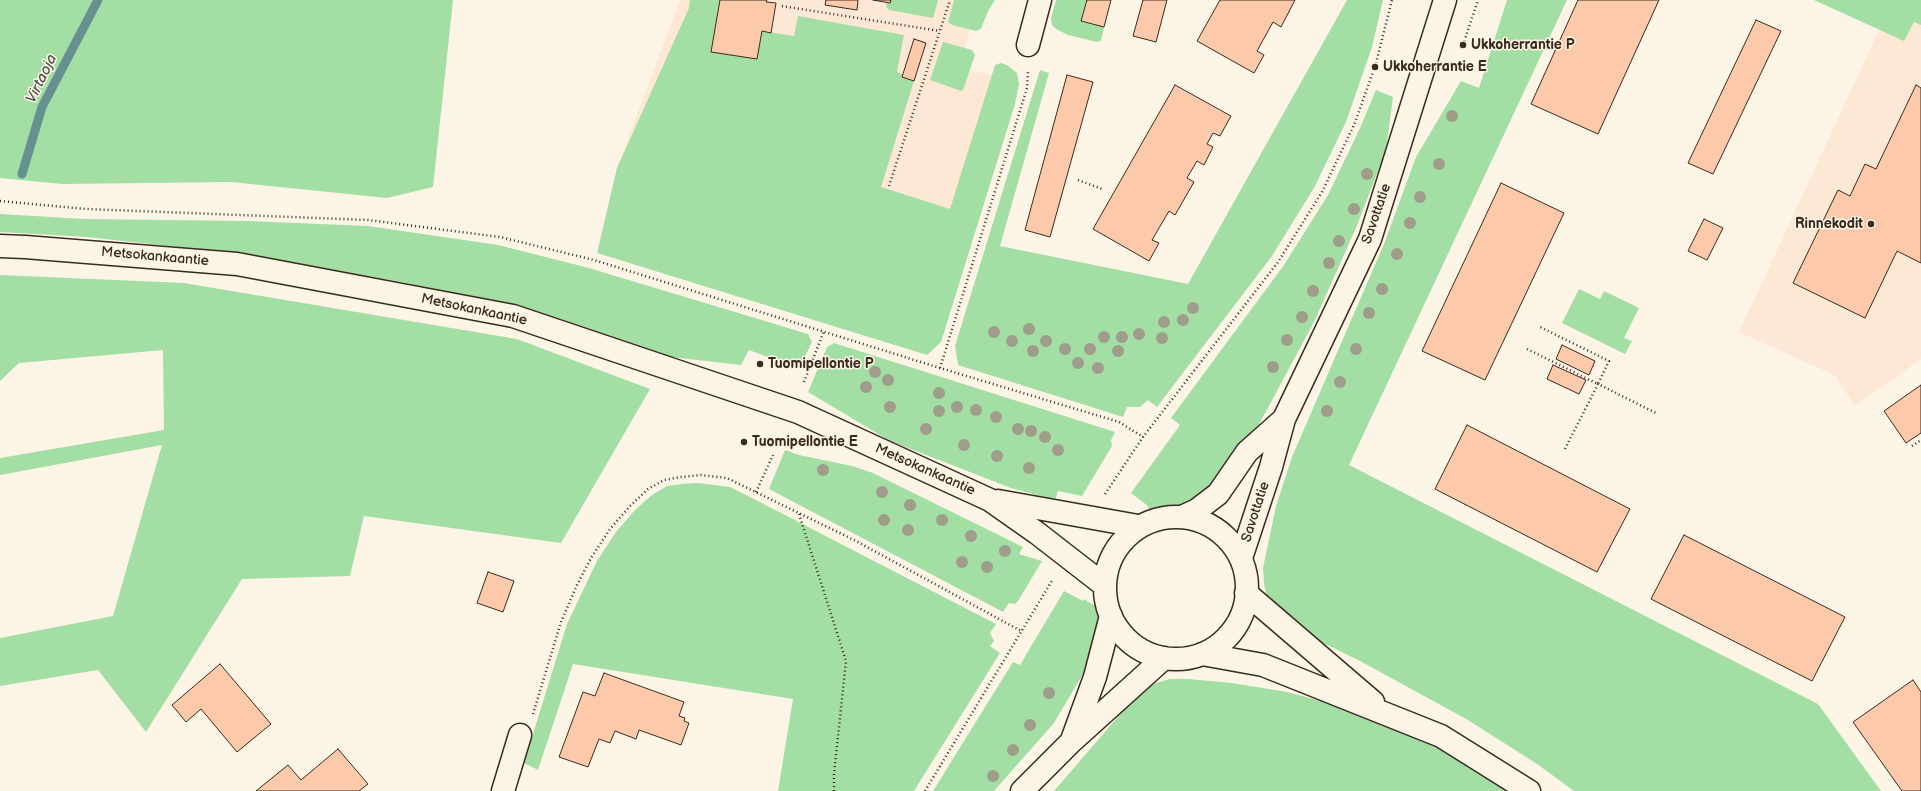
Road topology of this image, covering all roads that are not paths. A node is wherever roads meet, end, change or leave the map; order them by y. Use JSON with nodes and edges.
{"nodes":[{"id":1,"x":1040,"y":0,"type":"edge"},
{"id":2,"x":1444,"y":0,"type":"edge"},
{"id":3,"x":1028,"y":45,"type":"road end"},
{"id":4,"x":0,"y":246,"type":"edge"},
{"id":5,"x":1284,"y":419,"type":"junction"},
{"id":6,"x":990,"y":500,"type":"junction"},
{"id":7,"x":1184,"y":516,"type":"junction"},
{"id":8,"x":1138,"y":526,"type":"junction"},
{"id":9,"x":1241,"y":558,"type":"junction"},
{"id":10,"x":1104,"y":585,"type":"junction"},
{"id":11,"x":1246,"y":593,"type":"junction"},
{"id":12,"x":1110,"y":616,"type":"junction"},
{"id":13,"x":1202,"y":654,"type":"junction"},
{"id":14,"x":1164,"y":658,"type":"junction"},
{"id":15,"x":1386,"y":714,"type":"junction"},
{"id":16,"x":520,"y":736,"type":"road end"},
{"id":17,"x":1072,"y":741,"type":"junction"},
{"id":18,"x":503,"y":791,"type":"edge"},
{"id":19,"x":1022,"y":791,"type":"edge"},
{"id":20,"x":1529,"y":791,"type":"edge"}],
"edges":[{"from":1,"to":3,"type":"street"},
{"from":2,"to":5,"type":"street","name":"Savottatie"},
{"from":4,"to":6,"type":"street","name":"Metsokankaantie"},
{"from":5,"to":7,"type":"street","name":"Savottatie"},
{"from":5,"to":9,"type":"street","name":"Savottatie"},
{"from":6,"to":8,"type":"street","name":"Metsokankaantie"},
{"from":6,"to":10,"type":"street","name":"Metsokankaantie"},
{"from":7,"to":8,"type":"street"},
{"from":7,"to":9,"type":"street"},
{"from":8,"to":10,"type":"street"},
{"from":9,"to":11,"type":"street"},
{"from":10,"to":12,"type":"street"},
{"from":11,"to":13,"type":"street"},
{"from":11,"to":15,"type":"street"},
{"from":12,"to":14,"type":"street"},
{"from":12,"to":17,"type":"street"},
{"from":13,"to":14,"type":"street"},
{"from":13,"to":15,"type":"street"},
{"from":14,"to":17,"type":"street"},
{"from":15,"to":20,"type":"street"},
{"from":16,"to":18,"type":"street"},
{"from":17,"to":19,"type":"street"}]}
